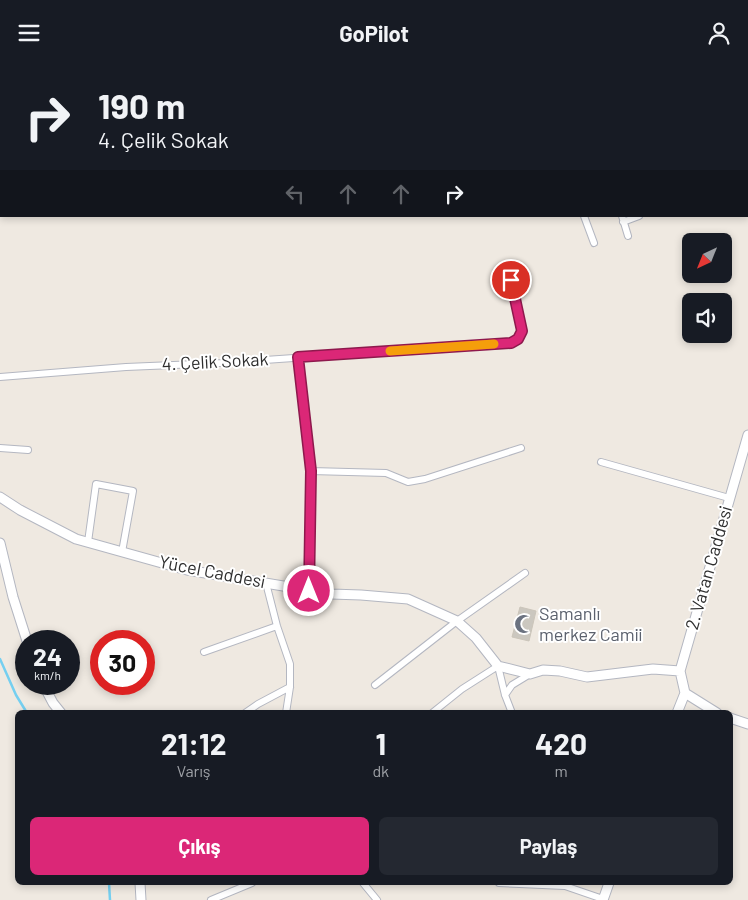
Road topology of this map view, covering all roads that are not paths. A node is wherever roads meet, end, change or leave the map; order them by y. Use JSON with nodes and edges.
{"nodes":[{"id":1,"x":584,"y":217,"type":"edge"},
{"id":2,"x":622,"y":219,"type":"edge"},
{"id":3,"x":628,"y":236,"type":"dead end"},
{"id":4,"x":594,"y":243,"type":"dead end"},
{"id":5,"x":511,"y":280,"type":"dead end"},
{"id":6,"x":298,"y":357,"type":"junction"},
{"id":7,"x":0,"y":377,"type":"edge"},
{"id":8,"x":748,"y":435,"type":"edge"},
{"id":9,"x":0,"y":448,"type":"edge"},
{"id":10,"x":521,"y":448,"type":"dead end"},
{"id":11,"x":28,"y":450,"type":"dead end"},
{"id":12,"x":601,"y":462,"type":"dead end"},
{"id":13,"x":311,"y":471,"type":"junction"},
{"id":14,"x":0,"y":497,"type":"edge"},
{"id":15,"x":729,"y":498,"type":"junction"},
{"id":16,"x":0,"y":543,"type":"edge"},
{"id":17,"x":88,"y":543,"type":"junction"},
{"id":18,"x":122,"y":552,"type":"junction"},
{"id":19,"x":525,"y":573,"type":"dead end"},
{"id":20,"x":266,"y":583,"type":"junction"},
{"id":21,"x":309,"y":591,"type":"junction"},
{"id":22,"x":457,"y":621,"type":"junction"},
{"id":23,"x":277,"y":626,"type":"junction"},
{"id":24,"x":23,"y":630,"type":"edge"},
{"id":25,"x":204,"y":652,"type":"dead end"},
{"id":26,"x":498,"y":666,"type":"junction"},
{"id":27,"x":680,"y":671,"type":"junction"},
{"id":28,"x":530,"y":675,"type":"junction"},
{"id":29,"x":375,"y":685,"type":"dead end"},
{"id":30,"x":290,"y":687,"type":"junction"},
{"id":31,"x":684,"y":693,"type":"junction"},
{"id":32,"x":49,"y":695,"type":"edge"},
{"id":33,"x":505,"y":695,"type":"junction"},
{"id":34,"x":59,"y":710,"type":"edge"},
{"id":35,"x":250,"y":710,"type":"edge"},
{"id":36,"x":286,"y":710,"type":"edge"},
{"id":37,"x":436,"y":710,"type":"edge"},
{"id":38,"x":511,"y":710,"type":"edge"},
{"id":39,"x":678,"y":710,"type":"edge"},
{"id":40,"x":712,"y":710,"type":"edge"},
{"id":41,"x":733,"y":719,"type":"edge"},
{"id":42,"x":748,"y":724,"type":"edge"},
{"id":43,"x":140,"y":885,"type":"edge"},
{"id":44,"x":247,"y":885,"type":"edge"},
{"id":45,"x":365,"y":885,"type":"edge"},
{"id":46,"x":542,"y":885,"type":"edge"},
{"id":47,"x":608,"y":885,"type":"edge"},
{"id":48,"x":141,"y":900,"type":"edge"},
{"id":49,"x":211,"y":900,"type":"edge"},
{"id":50,"x":377,"y":900,"type":"edge"},
{"id":51,"x":603,"y":900,"type":"edge"}],
"edges":[{"from":1,"to":4,"type":"street"},
{"from":2,"to":3,"type":"street"},
{"from":5,"to":6,"type":"street","name":"4. Çelik Sokak"},
{"from":6,"to":7,"type":"street","name":"4. Çelik Sokak"},
{"from":6,"to":13,"type":"street"},
{"from":8,"to":15,"type":"main road","name":"2. Vatan Caddesi"},
{"from":9,"to":11,"type":"street"},
{"from":10,"to":13,"type":"street"},
{"from":12,"to":15,"type":"street"},
{"from":13,"to":21,"type":"street"},
{"from":14,"to":17,"type":"main road","name":"Yücel Caddesi"},
{"from":15,"to":27,"type":"main road","name":"2. Vatan Caddesi"},
{"from":16,"to":24,"type":"main road"},
{"from":17,"to":18,"type":"main road","name":"Yücel Caddesi"},
{"from":17,"to":18,"type":"street"},
{"from":18,"to":20,"type":"main road","name":"Yücel Caddesi"},
{"from":19,"to":22,"type":"street"},
{"from":20,"to":21,"type":"main road","name":"Yücel Caddesi"},
{"from":20,"to":23,"type":"street"},
{"from":21,"to":22,"type":"main road","name":"Yücel Caddesi"},
{"from":22,"to":26,"type":"main road","name":"Yücel Caddesi"},
{"from":22,"to":29,"type":"street"},
{"from":23,"to":25,"type":"street"},
{"from":23,"to":30,"type":"street"},
{"from":26,"to":28,"type":"main road"},
{"from":26,"to":33,"type":"street"},
{"from":26,"to":37,"type":"street"},
{"from":27,"to":28,"type":"main road"},
{"from":27,"to":31,"type":"main road"},
{"from":28,"to":33,"type":"street"},
{"from":30,"to":35,"type":"street"},
{"from":30,"to":36,"type":"street"},
{"from":31,"to":39,"type":"main road"},
{"from":31,"to":40,"type":"main road"},
{"from":32,"to":34,"type":"main road"},
{"from":33,"to":38,"type":"street"},
{"from":41,"to":42,"type":"main road"},
{"from":43,"to":48,"type":"main road"},
{"from":44,"to":49,"type":"street"},
{"from":45,"to":50,"type":"street"},
{"from":46,"to":51,"type":"street"},
{"from":47,"to":51,"type":"main road"}]}
